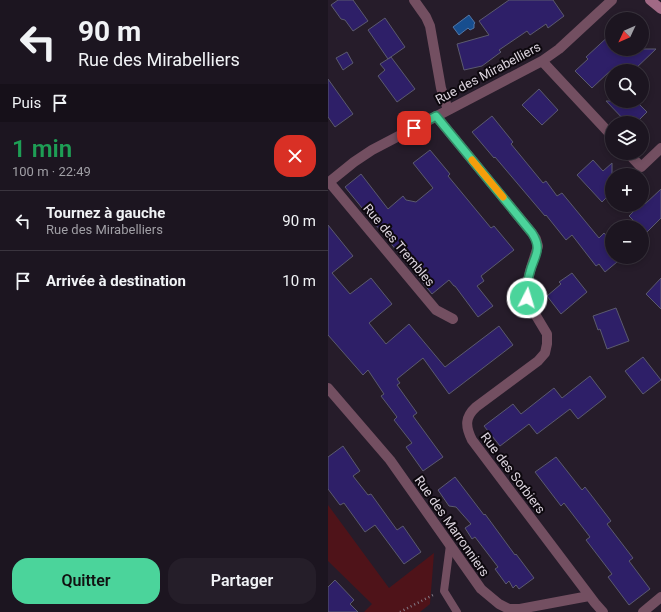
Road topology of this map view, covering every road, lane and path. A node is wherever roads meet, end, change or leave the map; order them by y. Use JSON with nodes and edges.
{"nodes":[{"id":1,"x":414,"y":0,"type":"edge"},
{"id":2,"x":612,"y":0,"type":"edge"},
{"id":3,"x":650,"y":0,"type":"edge"},
{"id":4,"x":661,"y":9,"type":"edge"},
{"id":5,"x":542,"y":61,"type":"junction"},
{"id":6,"x":448,"y":110,"type":"junction"},
{"id":7,"x":436,"y":116,"type":"junction"},
{"id":8,"x":605,"y":128,"type":"edge"},
{"id":9,"x":661,"y":148,"type":"edge"},
{"id":10,"x":649,"y":159,"type":"edge"},
{"id":11,"x":634,"y":160,"type":"edge"},
{"id":12,"x":648,"y":160,"type":"edge"},
{"id":13,"x":328,"y":183,"type":"edge"},
{"id":14,"x":454,"y":319,"type":"dead end"},
{"id":15,"x":328,"y":388,"type":"edge"},
{"id":16,"x":450,"y":545,"type":"junction"},
{"id":17,"x":435,"y":594,"type":"dead end"},
{"id":18,"x":590,"y":596,"type":"junction"},
{"id":19,"x":661,"y":598,"type":"edge"},
{"id":20,"x":400,"y":612,"type":"edge"},
{"id":21,"x":457,"y":612,"type":"edge"},
{"id":22,"x":603,"y":612,"type":"edge"},
{"id":23,"x":643,"y":612,"type":"edge"}],
"edges":[{"from":1,"to":6,"type":"street"},
{"from":2,"to":5,"type":"street","name":"Rue des Mirabelliers"},
{"from":3,"to":4,"type":"street"},
{"from":5,"to":6,"type":"street","name":"Rue des Mirabelliers"},
{"from":5,"to":8,"type":"street"},
{"from":6,"to":7,"type":"street","name":"Rue des Mirabelliers"},
{"from":7,"to":13,"type":"street","name":"Rue des Mirabelliers"},
{"from":7,"to":18,"type":"street","name":"Rue des Sorbiers"},
{"from":9,"to":10,"type":"street"},
{"from":11,"to":12,"type":"street"},
{"from":13,"to":14,"type":"street","name":"Rue des Trembles"},
{"from":15,"to":16,"type":"street","name":"Rue des Marronniers"},
{"from":16,"to":18,"type":"street","name":"Rue des Marronniers"},
{"from":16,"to":21,"type":"lane"},
{"from":17,"to":20,"type":"path"},
{"from":18,"to":22,"type":"street","name":"Rue des Sorbiers"},
{"from":19,"to":23,"type":"street"}]}
